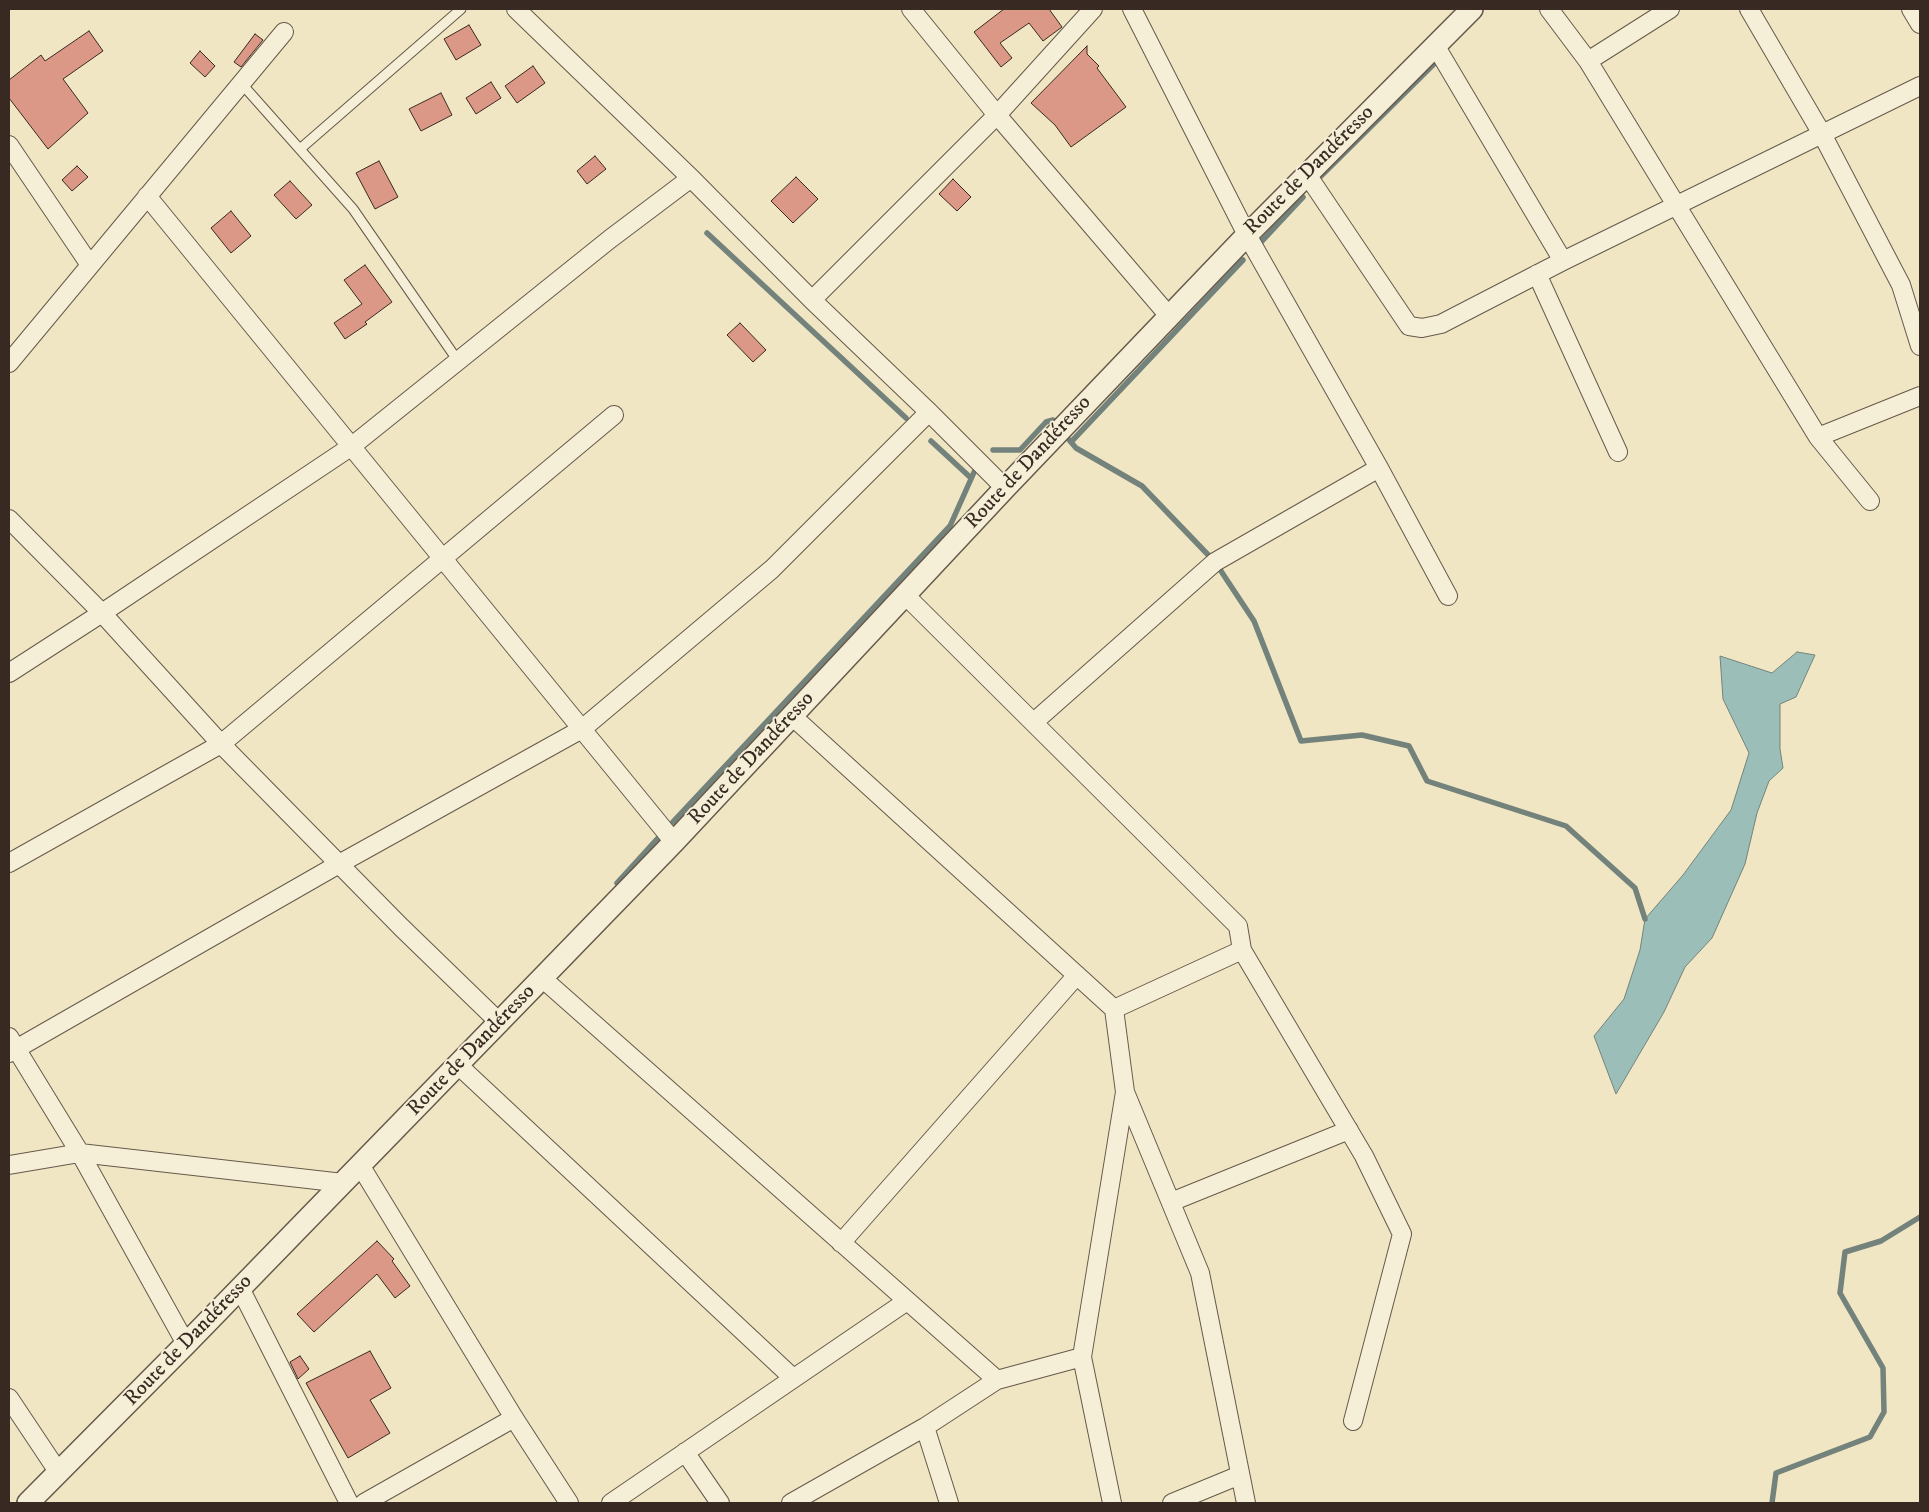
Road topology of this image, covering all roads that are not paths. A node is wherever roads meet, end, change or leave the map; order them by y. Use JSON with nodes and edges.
{"nodes":[{"id":1,"x":461,"y":9,"type":"edge"},
{"id":2,"x":516,"y":9,"type":"edge"},
{"id":3,"x":912,"y":9,"type":"edge"},
{"id":4,"x":1093,"y":9,"type":"edge"},
{"id":5,"x":1132,"y":9,"type":"edge"},
{"id":6,"x":1472,"y":9,"type":"edge"},
{"id":7,"x":1549,"y":9,"type":"edge"},
{"id":8,"x":1670,"y":9,"type":"edge"},
{"id":9,"x":1749,"y":9,"type":"edge"},
{"id":10,"x":1911,"y":9,"type":"edge"},
{"id":11,"x":1920,"y":24,"type":"edge"},
{"id":12,"x":284,"y":32,"type":"dead end"},
{"id":13,"x":1435,"y":45,"type":"junction"},
{"id":14,"x":1588,"y":61,"type":"junction"},
{"id":15,"x":241,"y":83,"type":"junction"},
{"id":16,"x":1920,"y":86,"type":"edge"},
{"id":17,"x":996,"y":115,"type":"junction"},
{"id":18,"x":1822,"y":134,"type":"junction"},
{"id":19,"x":9,"y":145,"type":"edge"},
{"id":20,"x":300,"y":149,"type":"junction"},
{"id":21,"x":1306,"y":173,"type":"junction"},
{"id":22,"x":691,"y":178,"type":"junction"},
{"id":23,"x":147,"y":196,"type":"junction"},
{"id":24,"x":1676,"y":205,"type":"junction"},
{"id":25,"x":1246,"y":235,"type":"junction"},
{"id":26,"x":1563,"y":261,"type":"junction"},
{"id":27,"x":90,"y":265,"type":"junction"},
{"id":28,"x":1537,"y":274,"type":"junction"},
{"id":29,"x":812,"y":300,"type":"junction"},
{"id":30,"x":1169,"y":316,"type":"junction"},
{"id":31,"x":1920,"y":346,"type":"edge"},
{"id":32,"x":458,"y":361,"type":"junction"},
{"id":33,"x":9,"y":363,"type":"edge"},
{"id":34,"x":1920,"y":396,"type":"edge"},
{"id":35,"x":929,"y":412,"type":"junction"},
{"id":36,"x":614,"y":415,"type":"dead end"},
{"id":37,"x":1818,"y":438,"type":"junction"},
{"id":38,"x":352,"y":446,"type":"junction"},
{"id":39,"x":1618,"y":452,"type":"dead end"},
{"id":40,"x":1379,"y":468,"type":"junction"},
{"id":41,"x":1005,"y":488,"type":"junction"},
{"id":42,"x":1870,"y":501,"type":"dead end"},
{"id":43,"x":9,"y":519,"type":"edge"},
{"id":44,"x":443,"y":558,"type":"junction"},
{"id":45,"x":906,"y":596,"type":"junction"},
{"id":46,"x":1448,"y":596,"type":"dead end"},
{"id":47,"x":102,"y":613,"type":"junction"},
{"id":48,"x":9,"y":673,"type":"edge"},
{"id":49,"x":792,"y":716,"type":"junction"},
{"id":50,"x":1034,"y":722,"type":"junction"},
{"id":51,"x":582,"y":729,"type":"junction"},
{"id":52,"x":221,"y":744,"type":"junction"},
{"id":53,"x":674,"y":842,"type":"junction"},
{"id":54,"x":9,"y":863,"type":"edge"},
{"id":55,"x":339,"y":864,"type":"junction"},
{"id":56,"x":1242,"y":950,"type":"junction"},
{"id":57,"x":1077,"y":975,"type":"junction"},
{"id":58,"x":542,"y":978,"type":"junction"},
{"id":59,"x":1114,"y":1009,"type":"junction"},
{"id":60,"x":500,"y":1022,"type":"junction"},
{"id":61,"x":11,"y":1047,"type":"edge"},
{"id":62,"x":458,"y":1066,"type":"junction"},
{"id":63,"x":1125,"y":1092,"type":"junction"},
{"id":64,"x":1349,"y":1130,"type":"junction"},
{"id":65,"x":80,"y":1153,"type":"junction"},
{"id":66,"x":9,"y":1165,"type":"edge"},
{"id":67,"x":360,"y":1166,"type":"junction"},
{"id":68,"x":343,"y":1183,"type":"junction"},
{"id":69,"x":1171,"y":1202,"type":"junction"},
{"id":70,"x":842,"y":1243,"type":"junction"},
{"id":71,"x":240,"y":1288,"type":"junction"},
{"id":72,"x":907,"y":1301,"type":"junction"},
{"id":73,"x":186,"y":1344,"type":"junction"},
{"id":74,"x":1082,"y":1357,"type":"junction"},
{"id":75,"x":793,"y":1378,"type":"junction"},
{"id":76,"x":997,"y":1380,"type":"junction"},
{"id":77,"x":9,"y":1398,"type":"edge"},
{"id":78,"x":514,"y":1418,"type":"junction"},
{"id":79,"x":1353,"y":1421,"type":"dead end"},
{"id":80,"x":925,"y":1427,"type":"junction"},
{"id":81,"x":685,"y":1452,"type":"junction"},
{"id":82,"x":59,"y":1473,"type":"junction"},
{"id":83,"x":1240,"y":1475,"type":"junction"},
{"id":84,"x":28,"y":1503,"type":"edge"},
{"id":85,"x":349,"y":1503,"type":"edge"},
{"id":86,"x":364,"y":1503,"type":"edge"},
{"id":87,"x":569,"y":1503,"type":"edge"},
{"id":88,"x":611,"y":1503,"type":"edge"},
{"id":89,"x":720,"y":1503,"type":"edge"},
{"id":90,"x":791,"y":1503,"type":"edge"},
{"id":91,"x":949,"y":1503,"type":"edge"},
{"id":92,"x":1112,"y":1503,"type":"edge"},
{"id":93,"x":1172,"y":1503,"type":"edge"},
{"id":94,"x":1246,"y":1503,"type":"edge"}],
"edges":[{"from":1,"to":20,"type":"lane"},
{"from":2,"to":22,"type":"street"},
{"from":3,"to":17,"type":"street"},
{"from":4,"to":17,"type":"street"},
{"from":5,"to":25,"type":"street"},
{"from":6,"to":13,"type":"street","name":"Route de Dandéresso"},
{"from":7,"to":14,"type":"street"},
{"from":8,"to":14,"type":"street"},
{"from":9,"to":18,"type":"street"},
{"from":10,"to":11,"type":"street"},
{"from":12,"to":15,"type":"street"},
{"from":13,"to":21,"type":"street","name":"Route de Dandéresso"},
{"from":13,"to":26,"type":"street"},
{"from":14,"to":24,"type":"street"},
{"from":15,"to":20,"type":"lane"},
{"from":15,"to":23,"type":"street"},
{"from":16,"to":18,"type":"street"},
{"from":17,"to":29,"type":"street"},
{"from":17,"to":30,"type":"street"},
{"from":18,"to":24,"type":"street"},
{"from":18,"to":31,"type":"street"},
{"from":19,"to":27,"type":"street"},
{"from":20,"to":32,"type":"lane"},
{"from":21,"to":25,"type":"street","name":"Route de Dandéresso"},
{"from":21,"to":28,"type":"street"},
{"from":22,"to":29,"type":"street"},
{"from":22,"to":32,"type":"street"},
{"from":23,"to":27,"type":"street"},
{"from":23,"to":38,"type":"street"},
{"from":24,"to":26,"type":"street"},
{"from":24,"to":37,"type":"street"},
{"from":25,"to":30,"type":"street","name":"Route de Dandéresso"},
{"from":25,"to":40,"type":"street"},
{"from":26,"to":28,"type":"street"},
{"from":27,"to":33,"type":"street"},
{"from":28,"to":39,"type":"street"},
{"from":29,"to":35,"type":"street"},
{"from":30,"to":41,"type":"street","name":"Route de Dandéresso"},
{"from":32,"to":38,"type":"street"},
{"from":34,"to":37,"type":"street"},
{"from":35,"to":41,"type":"street"},
{"from":35,"to":51,"type":"street"},
{"from":36,"to":44,"type":"street"},
{"from":37,"to":42,"type":"street"},
{"from":38,"to":44,"type":"street"},
{"from":38,"to":47,"type":"street"},
{"from":40,"to":46,"type":"street"},
{"from":40,"to":50,"type":"street"},
{"from":41,"to":45,"type":"street","name":"Route de Dandéresso"},
{"from":43,"to":47,"type":"street"},
{"from":44,"to":51,"type":"street"},
{"from":44,"to":52,"type":"street"},
{"from":45,"to":49,"type":"street","name":"Route de Dandéresso"},
{"from":45,"to":50,"type":"street"},
{"from":47,"to":48,"type":"street"},
{"from":47,"to":52,"type":"street"},
{"from":49,"to":53,"type":"street","name":"Route de Dandéresso"},
{"from":49,"to":57,"type":"street"},
{"from":50,"to":56,"type":"street"},
{"from":51,"to":53,"type":"street"},
{"from":51,"to":55,"type":"street"},
{"from":52,"to":54,"type":"street"},
{"from":52,"to":55,"type":"street"},
{"from":53,"to":58,"type":"street","name":"Route de Dandéresso"},
{"from":55,"to":60,"type":"street"},
{"from":55,"to":61,"type":"street"},
{"from":56,"to":59,"type":"street"},
{"from":56,"to":64,"type":"street"},
{"from":57,"to":59,"type":"street"},
{"from":57,"to":70,"type":"street"},
{"from":58,"to":60,"type":"street","name":"Route de Dandéresso"},
{"from":58,"to":70,"type":"street"},
{"from":59,"to":63,"type":"street"},
{"from":60,"to":62,"type":"street","name":"Route de Dandéresso"},
{"from":61,"to":65,"type":"street"},
{"from":62,"to":67,"type":"street","name":"Route de Dandéresso"},
{"from":62,"to":75,"type":"street"},
{"from":63,"to":69,"type":"street"},
{"from":63,"to":74,"type":"street"},
{"from":64,"to":69,"type":"street"},
{"from":64,"to":79,"type":"street"},
{"from":65,"to":66,"type":"street"},
{"from":65,"to":68,"type":"street"},
{"from":65,"to":73,"type":"street"},
{"from":67,"to":68,"type":"street","name":"Route de Dandéresso"},
{"from":67,"to":78,"type":"street"},
{"from":68,"to":71,"type":"street","name":"Route de Dandéresso"},
{"from":69,"to":83,"type":"street"},
{"from":70,"to":72,"type":"street"},
{"from":71,"to":73,"type":"street","name":"Route de Dandéresso"},
{"from":71,"to":85,"type":"street"},
{"from":72,"to":75,"type":"street"},
{"from":72,"to":76,"type":"street"},
{"from":73,"to":82,"type":"street","name":"Route de Dandéresso"},
{"from":74,"to":76,"type":"street"},
{"from":74,"to":92,"type":"street"},
{"from":75,"to":81,"type":"street"},
{"from":76,"to":80,"type":"street"},
{"from":77,"to":82,"type":"street"},
{"from":78,"to":86,"type":"street"},
{"from":78,"to":87,"type":"street"},
{"from":80,"to":90,"type":"street"},
{"from":80,"to":91,"type":"street"},
{"from":81,"to":88,"type":"street"},
{"from":81,"to":89,"type":"street"},
{"from":82,"to":84,"type":"street","name":"Route de Dandéresso"},
{"from":83,"to":93,"type":"street"},
{"from":83,"to":94,"type":"street"}]}
